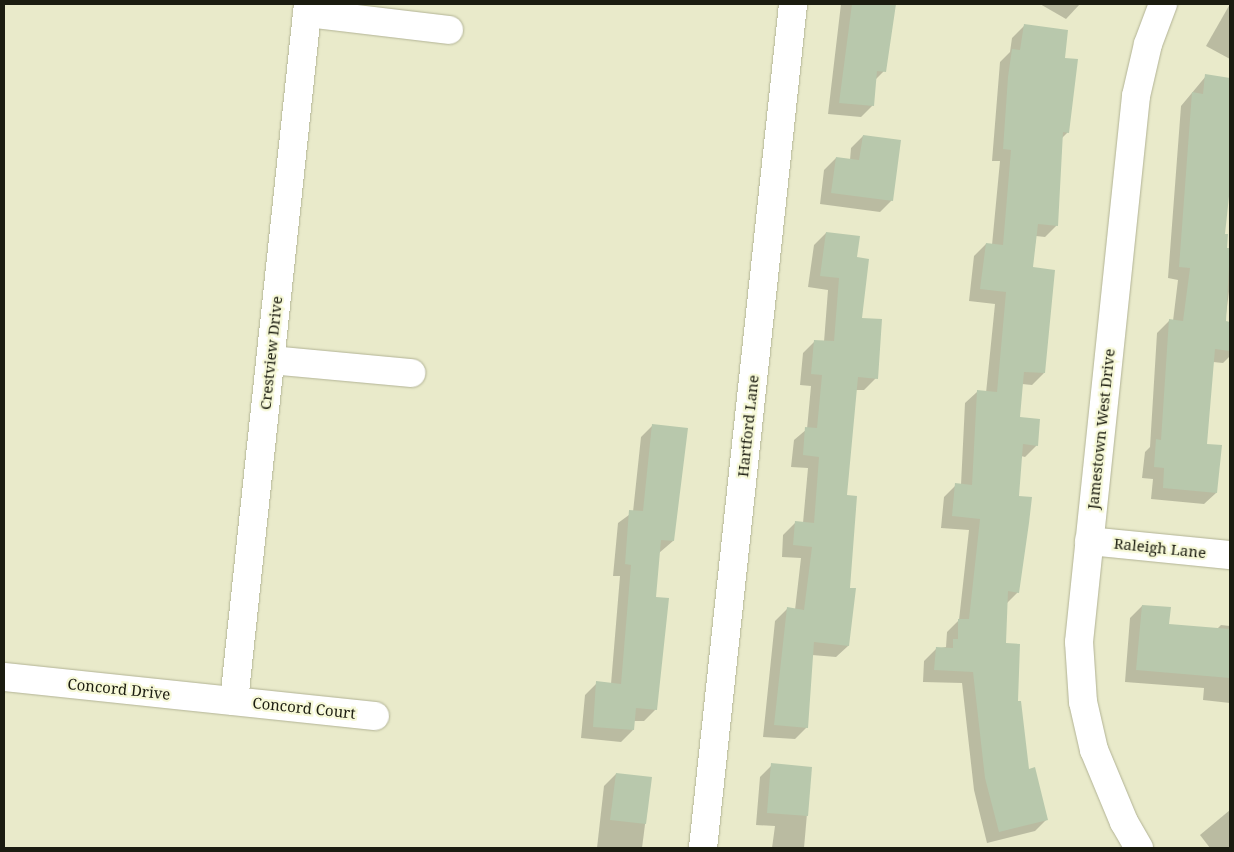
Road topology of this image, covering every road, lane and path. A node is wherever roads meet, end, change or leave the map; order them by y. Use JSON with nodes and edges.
{"nodes":[{"id":1,"x":793,"y":4,"type":"edge"},
{"id":2,"x":1163,"y":4,"type":"edge"},
{"id":3,"x":307,"y":8,"type":"edge"},
{"id":4,"x":448,"y":30,"type":"dead end"},
{"id":5,"x":271,"y":360,"type":"junction"},
{"id":6,"x":411,"y":373,"type":"dead end"},
{"id":7,"x":1089,"y":541,"type":"junction"},
{"id":8,"x":1230,"y":555,"type":"edge"},
{"id":9,"x":4,"y":677,"type":"edge"},
{"id":10,"x":234,"y":701,"type":"junction"},
{"id":11,"x":375,"y":716,"type":"dead end"},
{"id":12,"x":703,"y":848,"type":"edge"},
{"id":13,"x":1139,"y":848,"type":"edge"}],
"edges":[{"from":1,"to":12,"type":"street","name":"Hartford Lane"},
{"from":2,"to":7,"type":"street","name":"Jamestown West Drive"},
{"from":3,"to":4,"type":"street"},
{"from":3,"to":5,"type":"street","name":"Crestview Drive"},
{"from":5,"to":6,"type":"street"},
{"from":5,"to":10,"type":"street","name":"Crestview Drive"},
{"from":7,"to":8,"type":"street","name":"Raleigh Lane"},
{"from":7,"to":13,"type":"street","name":"Jamestown West Drive"},
{"from":9,"to":10,"type":"street","name":"Concord Drive"},
{"from":10,"to":11,"type":"street","name":"Concord Court"}]}
